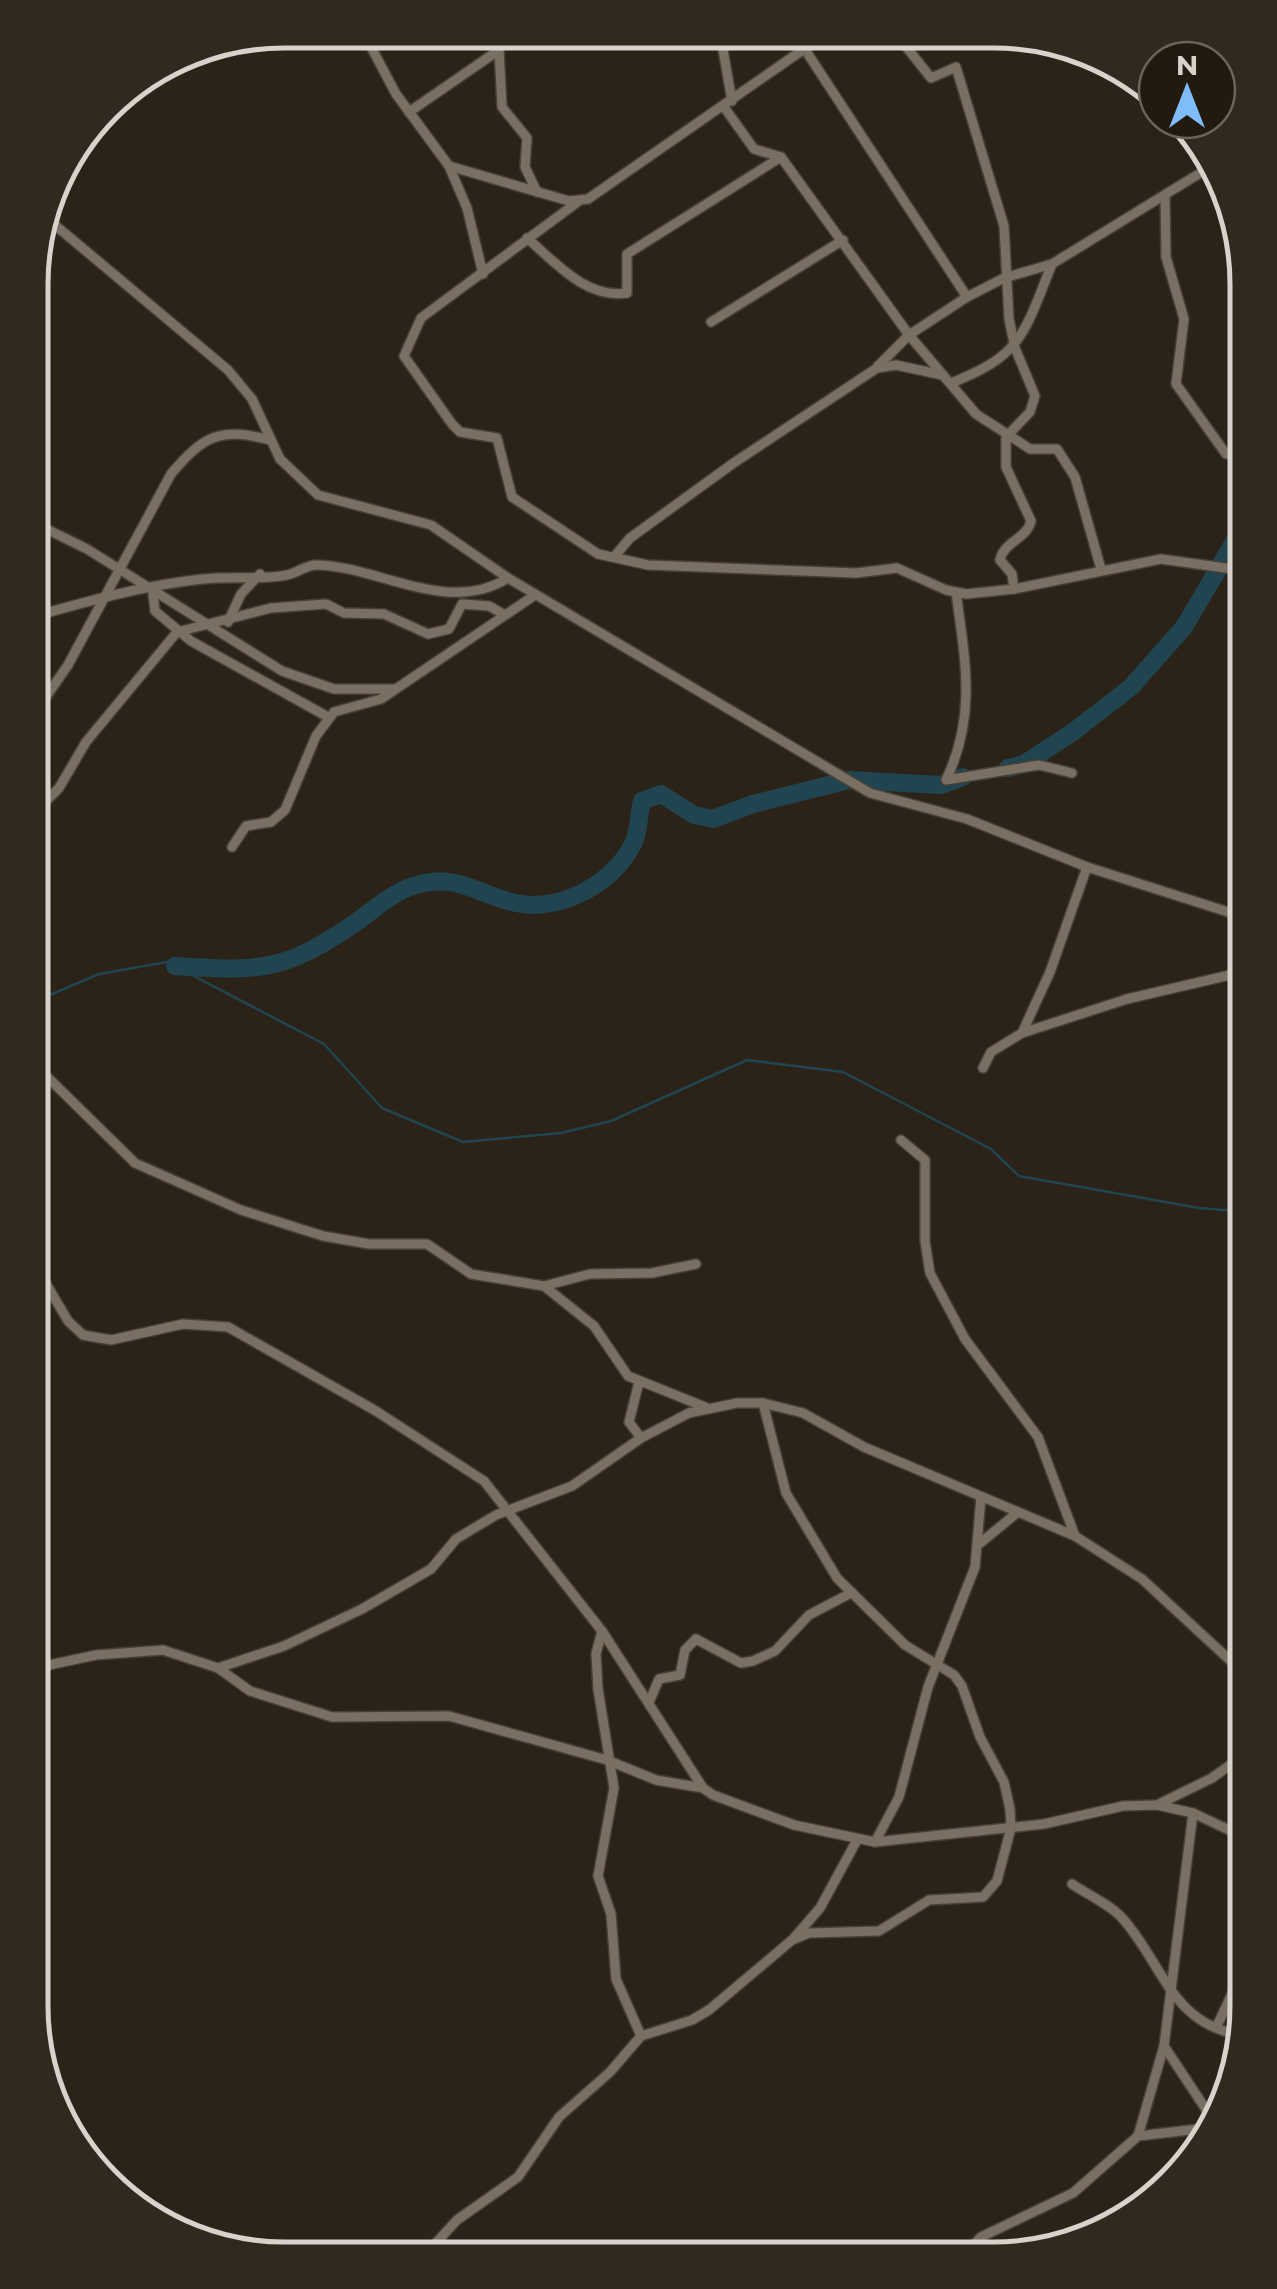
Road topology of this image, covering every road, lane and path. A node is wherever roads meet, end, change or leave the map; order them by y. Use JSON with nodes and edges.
{"nodes":[{"id":1,"x":375,"y":48,"type":"edge"},
{"id":2,"x":722,"y":48,"type":"edge"},
{"id":3,"x":804,"y":48,"type":"joint"},
{"id":4,"x":907,"y":48,"type":"edge"},
{"id":5,"x":499,"y":50,"type":"joint"},
{"id":6,"x":728,"y":104,"type":"junction"},
{"id":7,"x":409,"y":112,"type":"junction"},
{"id":8,"x":781,"y":157,"type":"junction"},
{"id":9,"x":450,"y":166,"type":"junction"},
{"id":10,"x":1201,"y":173,"type":"edge"},
{"id":11,"x":536,"y":192,"type":"junction"},
{"id":12,"x":1165,"y":196,"type":"junction"},
{"id":13,"x":579,"y":201,"type":"junction"},
{"id":14,"x":56,"y":225,"type":"edge"},
{"id":15,"x":527,"y":238,"type":"junction"},
{"id":16,"x":842,"y":240,"type":"junction"},
{"id":17,"x":1052,"y":264,"type":"junction"},
{"id":18,"x":483,"y":274,"type":"junction"},
{"id":19,"x":1004,"y":278,"type":"junction"},
{"id":20,"x":967,"y":297,"type":"junction"},
{"id":21,"x":710,"y":322,"type":"dead end"},
{"id":22,"x":909,"y":336,"type":"junction"},
{"id":23,"x":1015,"y":348,"type":"junction"},
{"id":24,"x":876,"y":368,"type":"junction"},
{"id":25,"x":948,"y":380,"type":"junction"},
{"id":26,"x":1006,"y":437,"type":"junction"},
{"id":27,"x":270,"y":440,"type":"junction"},
{"id":28,"x":1226,"y":454,"type":"dead end"},
{"id":29,"x":48,"y":531,"type":"edge"},
{"id":30,"x":614,"y":557,"type":"junction"},
{"id":31,"x":1230,"y":569,"type":"edge"},
{"id":32,"x":122,"y":570,"type":"junction"},
{"id":33,"x":1101,"y":570,"type":"junction"},
{"id":34,"x":260,"y":574,"type":"junction"},
{"id":35,"x":508,"y":578,"type":"junction"},
{"id":36,"x":1014,"y":589,"type":"junction"},
{"id":37,"x":149,"y":591,"type":"junction"},
{"id":38,"x":956,"y":592,"type":"junction"},
{"id":39,"x":536,"y":595,"type":"junction"},
{"id":40,"x":106,"y":598,"type":"junction"},
{"id":41,"x":48,"y":613,"type":"edge"},
{"id":42,"x":505,"y":615,"type":"junction"},
{"id":43,"x":229,"y":619,"type":"junction"},
{"id":44,"x":203,"y":623,"type":"junction"},
{"id":45,"x":177,"y":632,"type":"junction"},
{"id":46,"x":222,"y":633,"type":"junction"},
{"id":47,"x":394,"y":689,"type":"junction"},
{"id":48,"x":48,"y":698,"type":"edge"},
{"id":49,"x":328,"y":717,"type":"junction"},
{"id":50,"x":1072,"y":773,"type":"dead end"},
{"id":51,"x":48,"y":799,"type":"edge"},
{"id":52,"x":232,"y":847,"type":"dead end"},
{"id":53,"x":1087,"y":867,"type":"junction"},
{"id":54,"x":1230,"y":912,"type":"edge"},
{"id":55,"x":1230,"y":975,"type":"edge"},
{"id":56,"x":1022,"y":1033,"type":"junction"},
{"id":57,"x":982,"y":1068,"type":"dead end"},
{"id":58,"x":48,"y":1078,"type":"edge"},
{"id":59,"x":901,"y":1140,"type":"dead end"},
{"id":60,"x":696,"y":1264,"type":"dead end"},
{"id":61,"x":544,"y":1286,"type":"junction"},
{"id":62,"x":48,"y":1287,"type":"edge"},
{"id":63,"x":639,"y":1382,"type":"junction"},
{"id":64,"x":762,"y":1403,"type":"junction"},
{"id":65,"x":705,"y":1407,"type":"junction"},
{"id":66,"x":641,"y":1438,"type":"junction"},
{"id":67,"x":981,"y":1496,"type":"junction"},
{"id":68,"x":510,"y":1508,"type":"junction"},
{"id":69,"x":1018,"y":1512,"type":"junction"},
{"id":70,"x":1076,"y":1536,"type":"junction"},
{"id":71,"x":979,"y":1544,"type":"junction"},
{"id":72,"x":849,"y":1594,"type":"junction"},
{"id":73,"x":602,"y":1631,"type":"junction"},
{"id":74,"x":1229,"y":1660,"type":"edge"},
{"id":75,"x":48,"y":1665,"type":"edge"},
{"id":76,"x":938,"y":1667,"type":"junction"},
{"id":77,"x":218,"y":1668,"type":"junction"},
{"id":78,"x":650,"y":1700,"type":"junction"},
{"id":79,"x":607,"y":1760,"type":"junction"},
{"id":80,"x":1229,"y":1765,"type":"edge"},
{"id":81,"x":703,"y":1788,"type":"junction"},
{"id":82,"x":1156,"y":1805,"type":"junction"},
{"id":83,"x":1193,"y":1814,"type":"junction"},
{"id":84,"x":1010,"y":1828,"type":"junction"},
{"id":85,"x":1229,"y":1830,"type":"edge"},
{"id":86,"x":858,"y":1840,"type":"junction"},
{"id":87,"x":875,"y":1842,"type":"junction"},
{"id":88,"x":1072,"y":1884,"type":"dead end"},
{"id":89,"x":792,"y":1940,"type":"junction"},
{"id":90,"x":1171,"y":1996,"type":"junction"},
{"id":91,"x":1229,"y":2000,"type":"edge"},
{"id":92,"x":1216,"y":2028,"type":"junction"},
{"id":93,"x":1228,"y":2032,"type":"edge"},
{"id":94,"x":642,"y":2036,"type":"junction"},
{"id":95,"x":1164,"y":2046,"type":"junction"},
{"id":96,"x":1205,"y":2110,"type":"edge"},
{"id":97,"x":1194,"y":2129,"type":"edge"},
{"id":98,"x":1138,"y":2136,"type":"junction"},
{"id":99,"x":438,"y":2238,"type":"junction"},
{"id":100,"x":435,"y":2242,"type":"edge"},
{"id":101,"x":437,"y":2242,"type":"edge"},
{"id":102,"x":977,"y":2242,"type":"edge"}],
"edges":[{"from":1,"to":7,"type":"street"},
{"from":2,"to":6,"type":"street"},
{"from":3,"to":6,"type":"street"},
{"from":3,"to":20,"type":"street"},
{"from":4,"to":19,"type":"street"},
{"from":5,"to":7,"type":"street"},
{"from":5,"to":11,"type":"street"},
{"from":6,"to":8,"type":"street"},
{"from":6,"to":13,"type":"street"},
{"from":7,"to":9,"type":"street"},
{"from":8,"to":15,"type":"street"},
{"from":8,"to":16,"type":"street"},
{"from":9,"to":11,"type":"street"},
{"from":9,"to":18,"type":"street"},
{"from":10,"to":12,"type":"street"},
{"from":11,"to":13,"type":"street"},
{"from":12,"to":17,"type":"street"},
{"from":12,"to":28,"type":"street"},
{"from":13,"to":15,"type":"street"},
{"from":14,"to":27,"type":"street"},
{"from":15,"to":18,"type":"street"},
{"from":16,"to":21,"type":"street"},
{"from":16,"to":22,"type":"street"},
{"from":17,"to":19,"type":"street"},
{"from":17,"to":23,"type":"street"},
{"from":18,"to":30,"type":"street"},
{"from":19,"to":20,"type":"street"},
{"from":19,"to":23,"type":"street"},
{"from":20,"to":22,"type":"street"},
{"from":22,"to":24,"type":"street"},
{"from":22,"to":25,"type":"street"},
{"from":23,"to":25,"type":"street"},
{"from":23,"to":26,"type":"street"},
{"from":24,"to":25,"type":"street"},
{"from":24,"to":30,"type":"street"},
{"from":25,"to":26,"type":"street"},
{"from":26,"to":33,"type":"street"},
{"from":26,"to":36,"type":"street"},
{"from":27,"to":32,"type":"street"},
{"from":27,"to":35,"type":"street"},
{"from":29,"to":32,"type":"street"},
{"from":30,"to":38,"type":"street"},
{"from":31,"to":33,"type":"street"},
{"from":32,"to":37,"type":"street"},
{"from":32,"to":40,"type":"street"},
{"from":33,"to":36,"type":"street"},
{"from":34,"to":35,"type":"street"},
{"from":34,"to":37,"type":"street"},
{"from":34,"to":43,"type":"street"},
{"from":35,"to":39,"type":"street"},
{"from":36,"to":38,"type":"street"},
{"from":37,"to":40,"type":"street"},
{"from":37,"to":44,"type":"street"},
{"from":37,"to":45,"type":"street"},
{"from":38,"to":50,"type":"street"},
{"from":39,"to":42,"type":"street"},
{"from":39,"to":53,"type":"street"},
{"from":40,"to":41,"type":"street"},
{"from":40,"to":48,"type":"street"},
{"from":42,"to":43,"type":"street"},
{"from":42,"to":47,"type":"street"},
{"from":43,"to":44,"type":"street"},
{"from":43,"to":46,"type":"street"},
{"from":44,"to":45,"type":"street"},
{"from":44,"to":46,"type":"street"},
{"from":45,"to":49,"type":"street"},
{"from":45,"to":51,"type":"street"},
{"from":46,"to":47,"type":"street"},
{"from":47,"to":49,"type":"street"},
{"from":49,"to":52,"type":"street"},
{"from":53,"to":54,"type":"street"},
{"from":53,"to":56,"type":"street"},
{"from":55,"to":56,"type":"street"},
{"from":56,"to":57,"type":"street"},
{"from":58,"to":61,"type":"street"},
{"from":59,"to":70,"type":"street"},
{"from":60,"to":61,"type":"street"},
{"from":61,"to":63,"type":"street"},
{"from":62,"to":68,"type":"street"},
{"from":63,"to":65,"type":"street"},
{"from":63,"to":66,"type":"street"},
{"from":64,"to":65,"type":"street"},
{"from":64,"to":67,"type":"street"},
{"from":64,"to":72,"type":"street"},
{"from":65,"to":66,"type":"street"},
{"from":66,"to":68,"type":"street"},
{"from":67,"to":69,"type":"street"},
{"from":67,"to":71,"type":"street"},
{"from":68,"to":73,"type":"street"},
{"from":68,"to":77,"type":"street"},
{"from":69,"to":70,"type":"street"},
{"from":69,"to":71,"type":"street"},
{"from":70,"to":74,"type":"street"},
{"from":71,"to":76,"type":"street"},
{"from":72,"to":76,"type":"street"},
{"from":72,"to":78,"type":"street"},
{"from":73,"to":78,"type":"street"},
{"from":73,"to":79,"type":"street"},
{"from":75,"to":77,"type":"street"},
{"from":76,"to":84,"type":"street"},
{"from":76,"to":87,"type":"street"},
{"from":77,"to":79,"type":"street"},
{"from":78,"to":81,"type":"street"},
{"from":79,"to":81,"type":"street"},
{"from":79,"to":94,"type":"street"},
{"from":80,"to":82,"type":"street"},
{"from":81,"to":86,"type":"street"},
{"from":82,"to":83,"type":"street"},
{"from":82,"to":84,"type":"street"},
{"from":83,"to":85,"type":"street"},
{"from":83,"to":90,"type":"street"},
{"from":84,"to":87,"type":"street"},
{"from":84,"to":89,"type":"street"},
{"from":86,"to":87,"type":"street"},
{"from":86,"to":89,"type":"street"},
{"from":88,"to":90,"type":"street"},
{"from":89,"to":94,"type":"street"},
{"from":90,"to":92,"type":"street"},
{"from":90,"to":95,"type":"street"},
{"from":91,"to":92,"type":"street"},
{"from":92,"to":93,"type":"street"},
{"from":94,"to":99,"type":"street"},
{"from":95,"to":96,"type":"street"},
{"from":95,"to":98,"type":"street"},
{"from":97,"to":98,"type":"street"},
{"from":98,"to":102,"type":"street"},
{"from":99,"to":100,"type":"street"},
{"from":99,"to":101,"type":"street"}]}
